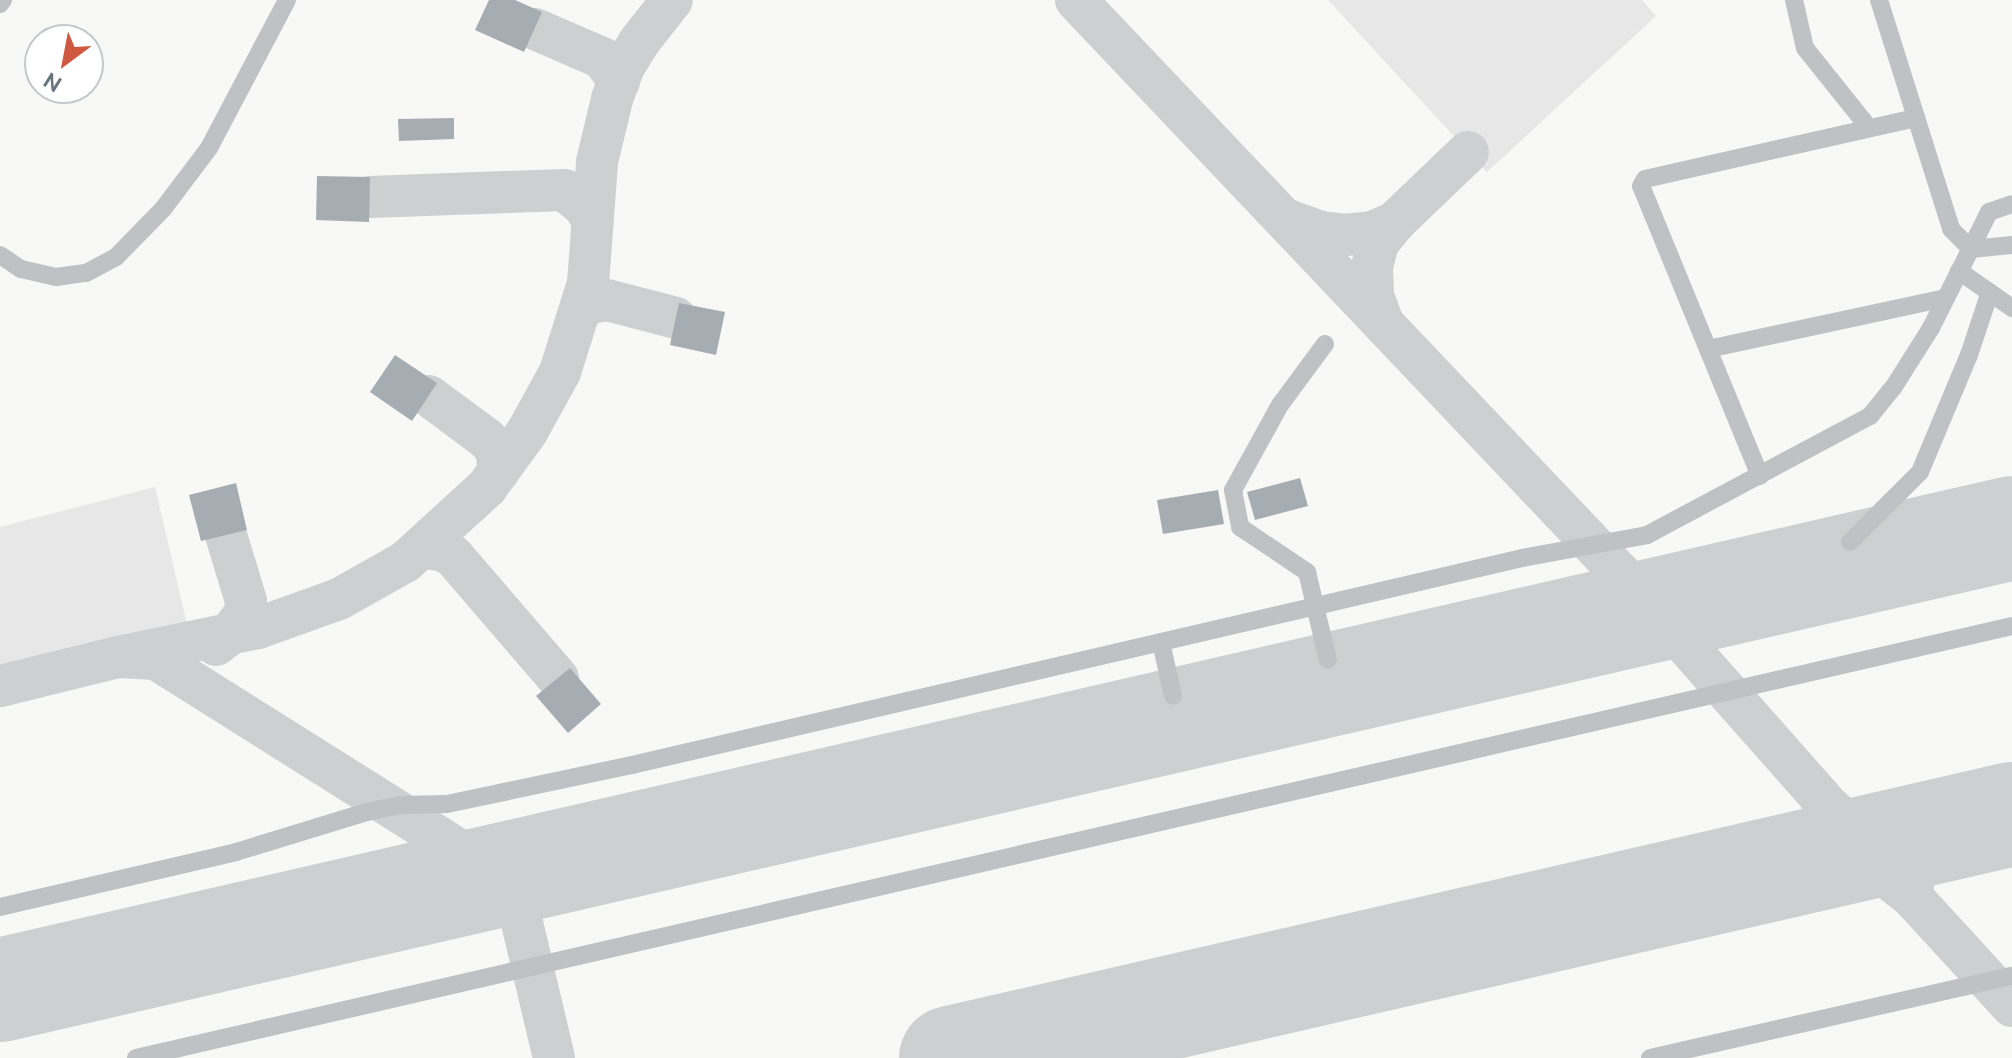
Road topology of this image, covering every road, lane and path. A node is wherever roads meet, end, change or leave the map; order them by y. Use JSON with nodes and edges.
{"nodes":[{"id":1,"x":287,"y":0,"type":"edge"},
{"id":2,"x":1794,"y":0,"type":"edge"},
{"id":3,"x":1879,"y":0,"type":"edge"},
{"id":4,"x":1916,"y":118,"type":"junction"},
{"id":5,"x":1869,"y":128,"type":"junction"},
{"id":6,"x":2012,"y":204,"type":"edge"},
{"id":7,"x":2012,"y":245,"type":"edge"},
{"id":8,"x":1971,"y":249,"type":"junction"},
{"id":9,"x":0,"y":255,"type":"edge"},
{"id":10,"x":1959,"y":271,"type":"junction"},
{"id":11,"x":1990,"y":292,"type":"junction"},
{"id":12,"x":1946,"y":298,"type":"junction"},
{"id":13,"x":2012,"y":308,"type":"edge"},
{"id":14,"x":1325,"y":344,"type":"dead end"},
{"id":15,"x":1708,"y":349,"type":"junction"},
{"id":16,"x":1760,"y":476,"type":"junction"},
{"id":17,"x":1850,"y":542,"type":"dead end"},
{"id":18,"x":1316,"y":606,"type":"junction"},
{"id":19,"x":2012,"y":626,"type":"edge"},
{"id":20,"x":1161,"y":642,"type":"junction"},
{"id":21,"x":1328,"y":660,"type":"dead end"},
{"id":22,"x":1173,"y":696,"type":"dead end"},
{"id":23,"x":0,"y":907,"type":"edge"},
{"id":24,"x":2012,"y":976,"type":"edge"},
{"id":25,"x":136,"y":1058,"type":"edge"},
{"id":26,"x":1650,"y":1058,"type":"edge"}],
"edges":[{"from":1,"to":9,"type":"lane"},
{"from":2,"to":5,"type":"lane"},
{"from":3,"to":4,"type":"lane"},
{"from":4,"to":5,"type":"lane"},
{"from":4,"to":8,"type":"lane"},
{"from":5,"to":15,"type":"lane"},
{"from":6,"to":8,"type":"lane"},
{"from":7,"to":8,"type":"lane"},
{"from":8,"to":10,"type":"lane"},
{"from":10,"to":11,"type":"lane"},
{"from":10,"to":12,"type":"lane"},
{"from":11,"to":13,"type":"lane"},
{"from":11,"to":17,"type":"lane"},
{"from":12,"to":15,"type":"lane"},
{"from":12,"to":16,"type":"lane"},
{"from":14,"to":18,"type":"lane"},
{"from":15,"to":16,"type":"lane"},
{"from":16,"to":18,"type":"lane"},
{"from":18,"to":20,"type":"lane"},
{"from":18,"to":21,"type":"lane"},
{"from":19,"to":25,"type":"lane"},
{"from":20,"to":22,"type":"lane"},
{"from":20,"to":23,"type":"lane"},
{"from":24,"to":26,"type":"lane"}]}
